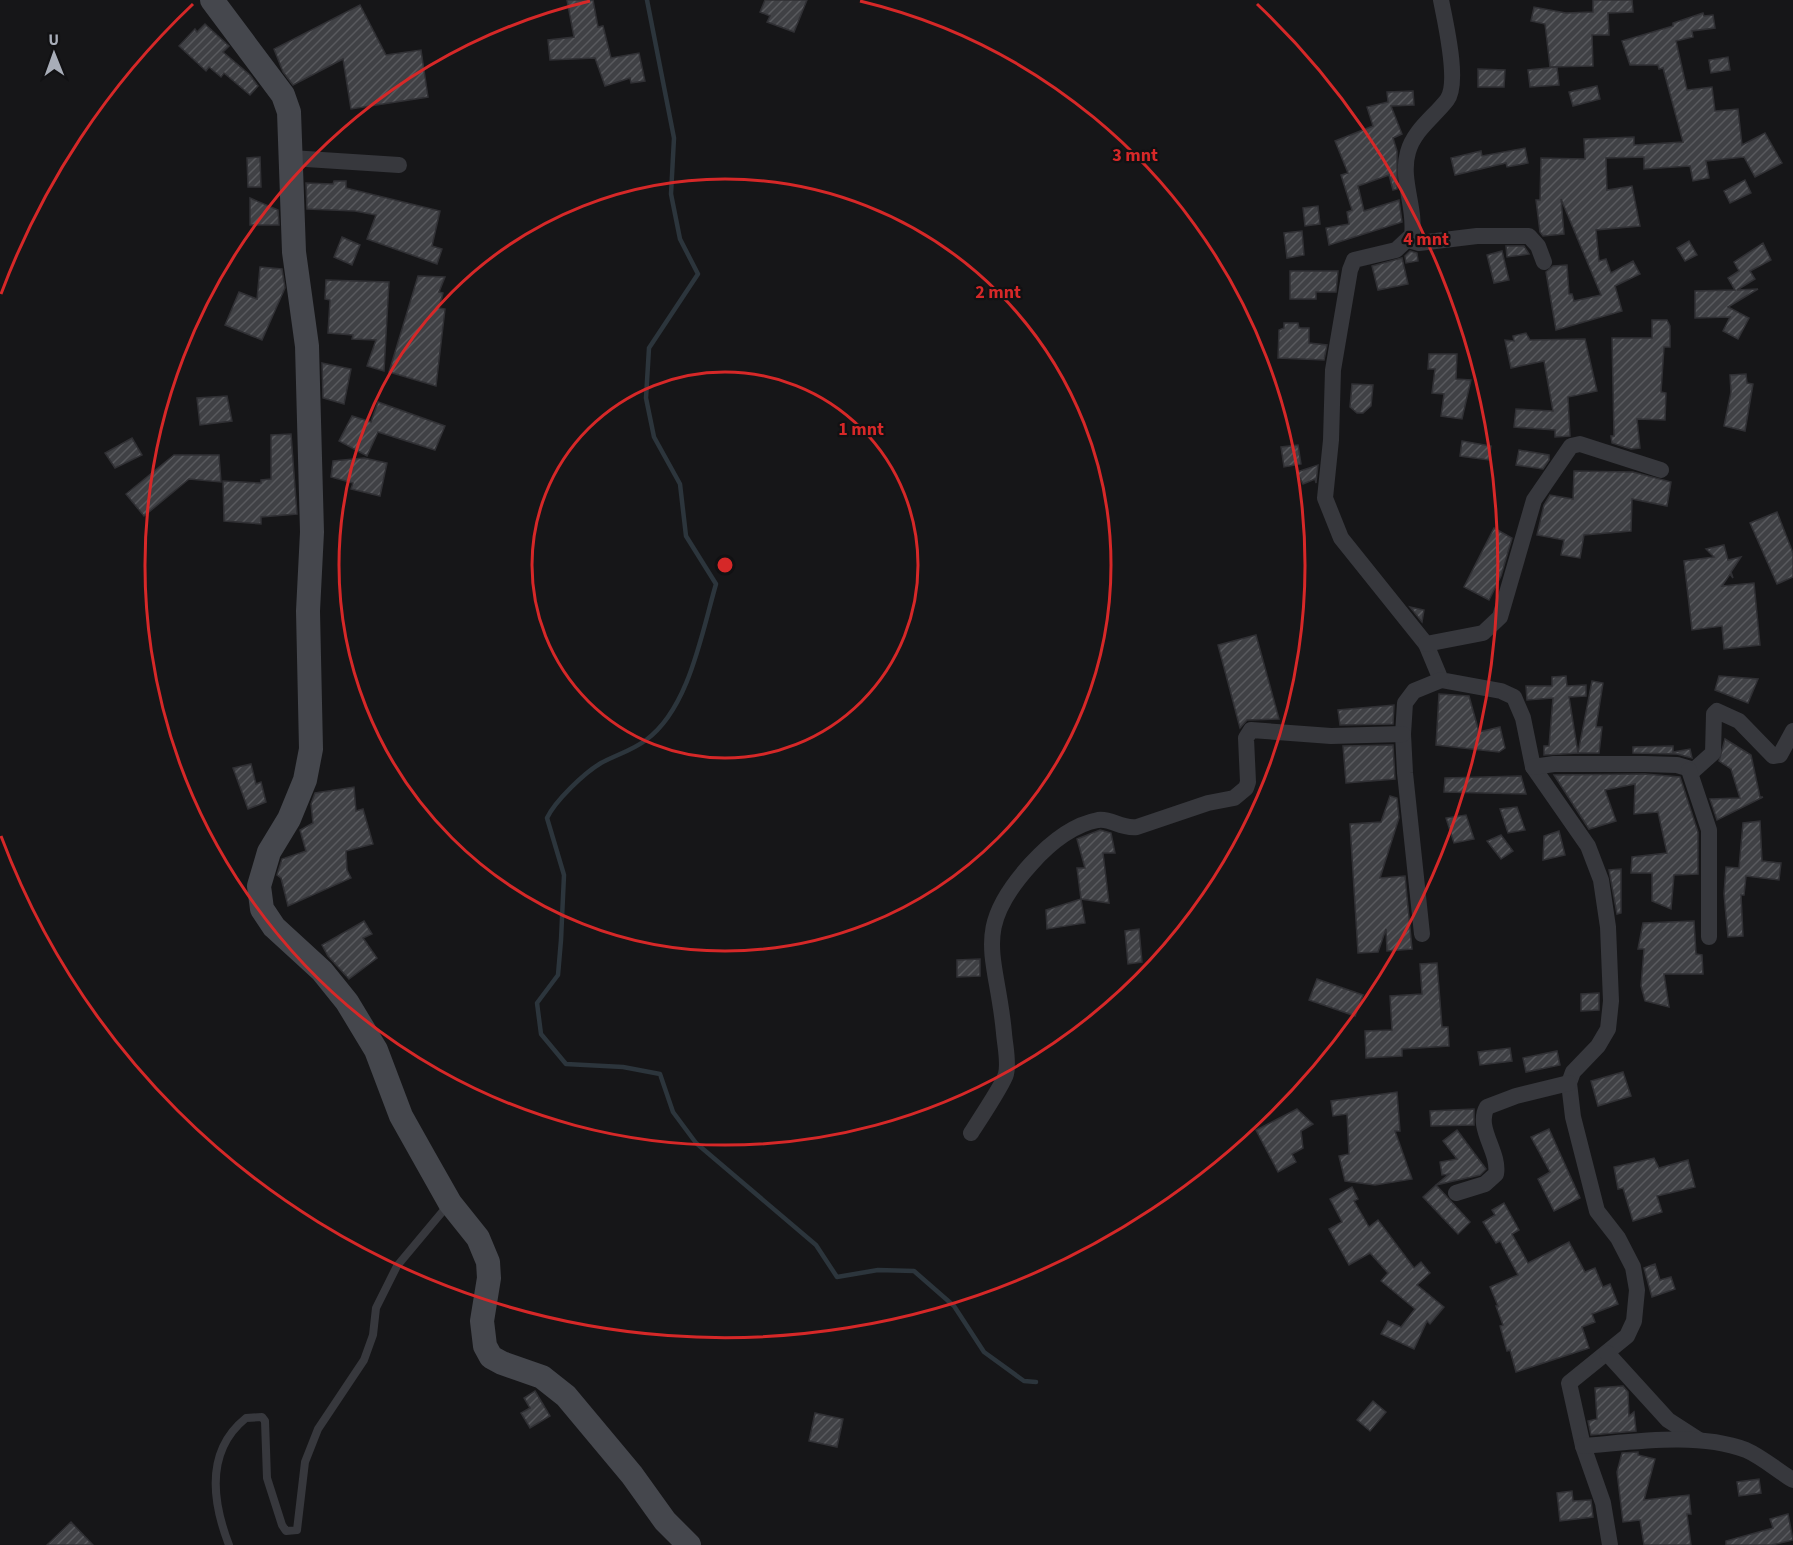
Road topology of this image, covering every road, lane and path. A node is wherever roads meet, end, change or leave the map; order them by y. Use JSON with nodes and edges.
{"nodes":[{"id":1,"x":212,"y":0,"type":"edge"},
{"id":2,"x":1441,"y":0,"type":"edge"},
{"id":3,"x":291,"y":158,"type":"junction"},
{"id":4,"x":399,"y":165,"type":"dead end"},
{"id":5,"x":1408,"y":240,"type":"junction"},
{"id":6,"x":1544,"y":262,"type":"dead end"},
{"id":7,"x":1661,"y":470,"type":"dead end"},
{"id":8,"x":1426,"y":644,"type":"junction"},
{"id":9,"x":1442,"y":680,"type":"junction"},
{"id":10,"x":1793,"y":731,"type":"edge"},
{"id":11,"x":1403,"y":734,"type":"junction"},
{"id":12,"x":1533,"y":767,"type":"junction"},
{"id":13,"x":1689,"y":770,"type":"junction"},
{"id":14,"x":1422,"y":933,"type":"dead end"},
{"id":15,"x":1709,"y":937,"type":"dead end"},
{"id":16,"x":1569,"y":1083,"type":"junction"},
{"id":17,"x":971,"y":1133,"type":"dead end"},
{"id":18,"x":1456,"y":1193,"type":"dead end"},
{"id":19,"x":450,"y":1203,"type":"junction"},
{"id":20,"x":1607,"y":1353,"type":"junction"},
{"id":21,"x":1702,"y":1442,"type":"junction"},
{"id":22,"x":1583,"y":1446,"type":"junction"},
{"id":23,"x":1793,"y":1480,"type":"edge"},
{"id":24,"x":229,"y":1545,"type":"edge"},
{"id":25,"x":689,"y":1545,"type":"edge"},
{"id":26,"x":1610,"y":1545,"type":"edge"}],
"edges":[{"from":1,"to":3,"type":"main road"},
{"from":2,"to":5,"type":"street"},
{"from":3,"to":4,"type":"street"},
{"from":3,"to":19,"type":"main road"},
{"from":5,"to":6,"type":"street"},
{"from":5,"to":8,"type":"street"},
{"from":7,"to":8,"type":"street"},
{"from":8,"to":9,"type":"street"},
{"from":9,"to":11,"type":"street"},
{"from":9,"to":12,"type":"street"},
{"from":10,"to":13,"type":"street"},
{"from":11,"to":14,"type":"street"},
{"from":11,"to":17,"type":"street"},
{"from":12,"to":13,"type":"street"},
{"from":12,"to":16,"type":"street"},
{"from":13,"to":15,"type":"street"},
{"from":16,"to":18,"type":"street"},
{"from":16,"to":20,"type":"street"},
{"from":19,"to":24,"type":"lane"},
{"from":19,"to":25,"type":"main road"},
{"from":20,"to":21,"type":"street"},
{"from":20,"to":22,"type":"street"},
{"from":21,"to":22,"type":"street"},
{"from":21,"to":23,"type":"street"},
{"from":22,"to":26,"type":"street"}]}
